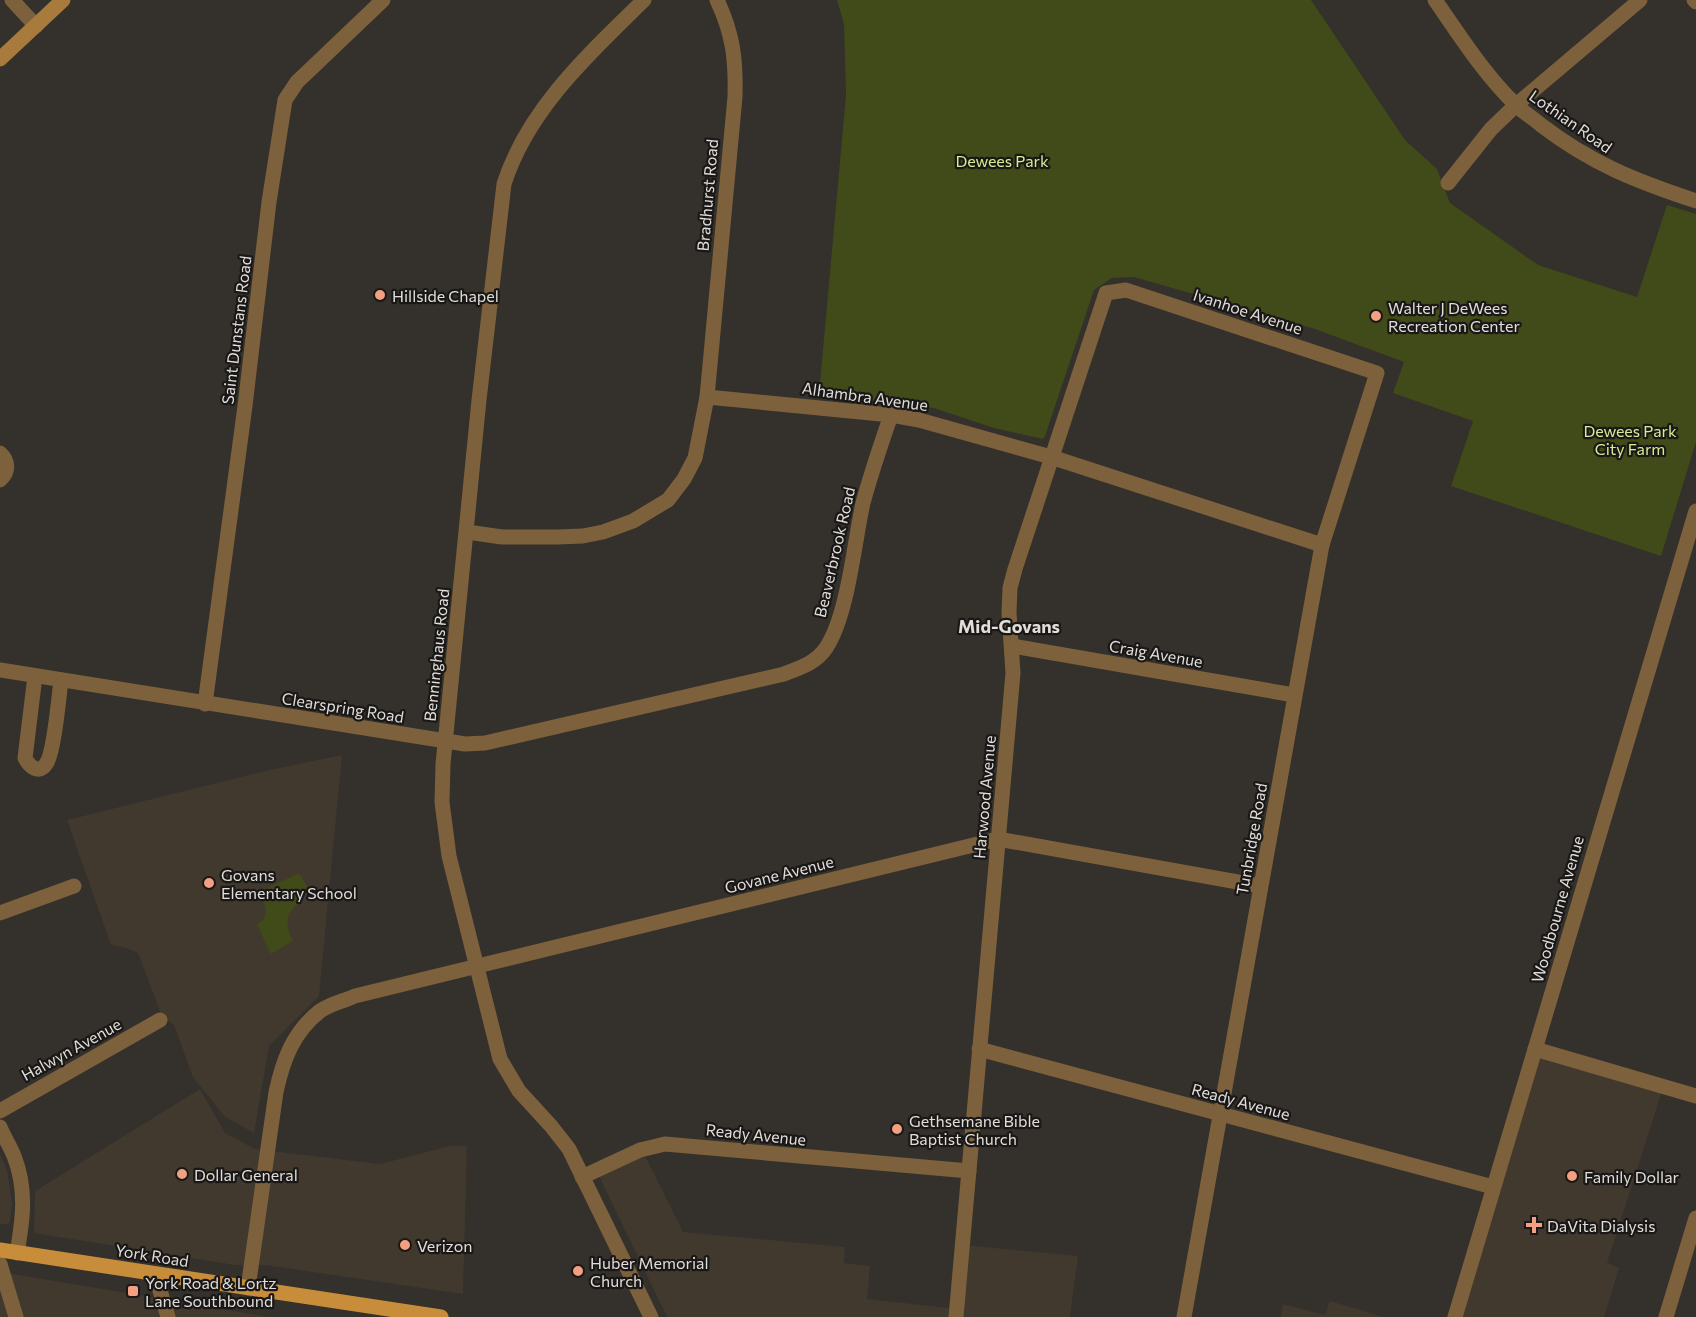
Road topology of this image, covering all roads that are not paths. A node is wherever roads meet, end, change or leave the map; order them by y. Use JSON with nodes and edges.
{"nodes":[{"id":1,"x":12,"y":0,"type":"edge"},
{"id":2,"x":63,"y":0,"type":"edge"},
{"id":3,"x":383,"y":0,"type":"edge"},
{"id":4,"x":644,"y":0,"type":"edge"},
{"id":5,"x":717,"y":0,"type":"edge"},
{"id":6,"x":1435,"y":0,"type":"edge"},
{"id":7,"x":1640,"y":0,"type":"edge"},
{"id":8,"x":36,"y":26,"type":"junction"},
{"id":9,"x":0,"y":59,"type":"edge"},
{"id":10,"x":1516,"y":105,"type":"junction"},
{"id":11,"x":1448,"y":183,"type":"dead end"},
{"id":12,"x":1696,"y":201,"type":"edge"},
{"id":13,"x":1106,"y":293,"type":"joint"},
{"id":14,"x":1377,"y":373,"type":"joint"},
{"id":15,"x":707,"y":397,"type":"junction"},
{"id":16,"x":891,"y":415,"type":"junction"},
{"id":17,"x":0,"y":453,"type":"edge"},
{"id":18,"x":1051,"y":457,"type":"junction"},
{"id":19,"x":0,"y":480,"type":"edge"},
{"id":20,"x":1696,"y":511,"type":"edge"},
{"id":21,"x":467,"y":532,"type":"junction"},
{"id":22,"x":1322,"y":545,"type":"junction"},
{"id":23,"x":1011,"y":646,"type":"junction"},
{"id":24,"x":0,"y":670,"type":"edge"},
{"id":25,"x":784,"y":674,"type":"joint"},
{"id":26,"x":35,"y":676,"type":"junction"},
{"id":27,"x":61,"y":680,"type":"junction"},
{"id":28,"x":1294,"y":695,"type":"junction"},
{"id":29,"x":205,"y":704,"type":"junction"},
{"id":30,"x":445,"y":741,"type":"junction"},
{"id":31,"x":998,"y":839,"type":"junction"},
{"id":32,"x":75,"y":886,"type":"dead end"},
{"id":33,"x":1260,"y":886,"type":"junction"},
{"id":34,"x":0,"y":913,"type":"edge"},
{"id":35,"x":477,"y":967,"type":"junction"},
{"id":36,"x":160,"y":1020,"type":"dead end"},
{"id":37,"x":979,"y":1049,"type":"junction"},
{"id":38,"x":1535,"y":1049,"type":"junction"},
{"id":39,"x":1696,"y":1095,"type":"edge"},
{"id":40,"x":0,"y":1111,"type":"edge"},
{"id":41,"x":1221,"y":1114,"type":"junction"},
{"id":42,"x":0,"y":1127,"type":"edge"},
{"id":43,"x":969,"y":1171,"type":"junction"},
{"id":44,"x":582,"y":1177,"type":"junction"},
{"id":45,"x":1494,"y":1187,"type":"junction"},
{"id":46,"x":1696,"y":1218,"type":"edge"},
{"id":47,"x":0,"y":1250,"type":"edge"},
{"id":48,"x":17,"y":1253,"type":"junction"},
{"id":49,"x":0,"y":1264,"type":"edge"},
{"id":50,"x":155,"y":1274,"type":"junction"},
{"id":51,"x":248,"y":1288,"type":"junction"},
{"id":52,"x":16,"y":1317,"type":"edge"},
{"id":53,"x":168,"y":1317,"type":"edge"},
{"id":54,"x":441,"y":1317,"type":"edge"},
{"id":55,"x":651,"y":1317,"type":"edge"},
{"id":56,"x":956,"y":1317,"type":"edge"},
{"id":57,"x":1184,"y":1317,"type":"edge"},
{"id":58,"x":1455,"y":1317,"type":"edge"},
{"id":59,"x":1666,"y":1317,"type":"edge"}],
"edges":[{"from":1,"to":8,"type":"street"},
{"from":2,"to":8,"type":"main road"},
{"from":3,"to":29,"type":"street","name":"Saint Dunstans Road"},
{"from":4,"to":21,"type":"street","name":"Benninghaus Road"},
{"from":5,"to":15,"type":"street","name":"Bradhurst Road"},
{"from":6,"to":10,"type":"street","name":"Lothian Road"},
{"from":7,"to":10,"type":"street"},
{"from":8,"to":9,"type":"main road"},
{"from":10,"to":11,"type":"street"},
{"from":10,"to":12,"type":"street","name":"Lothian Road"},
{"from":13,"to":14,"type":"street","name":"Ivanhoe Avenue"},
{"from":13,"to":18,"type":"street","name":"Harwood Avenue"},
{"from":14,"to":22,"type":"street","name":"Tunbridge Road"},
{"from":15,"to":16,"type":"street","name":"Alhambra Avenue"},
{"from":15,"to":21,"type":"street"},
{"from":16,"to":18,"type":"street","name":"Alhambra Avenue"},
{"from":16,"to":25,"type":"street","name":"Beaverbrook Road"},
{"from":17,"to":19,"type":"street"},
{"from":18,"to":22,"type":"street","name":"Alhambra Avenue"},
{"from":18,"to":23,"type":"street","name":"Harwood Avenue"},
{"from":20,"to":38,"type":"street","name":"Woodbourne Avenue"},
{"from":21,"to":30,"type":"street","name":"Benninghaus Road"},
{"from":22,"to":28,"type":"street","name":"Tunbridge Road"},
{"from":23,"to":28,"type":"street","name":"Craig Avenue"},
{"from":23,"to":31,"type":"street","name":"Harwood Avenue"},
{"from":24,"to":26,"type":"street","name":"Clearspring Road"},
{"from":25,"to":30,"type":"street","name":"Clearspring Road"},
{"from":26,"to":27,"type":"street","name":"Clearspring Road"},
{"from":26,"to":27,"type":"street"},
{"from":27,"to":29,"type":"street","name":"Clearspring Road"},
{"from":28,"to":33,"type":"street","name":"Tunbridge Road"},
{"from":29,"to":30,"type":"street","name":"Clearspring Road"},
{"from":30,"to":35,"type":"street","name":"Benninghaus Road"},
{"from":31,"to":33,"type":"street","name":"Govane Avenue"},
{"from":31,"to":35,"type":"street","name":"Govane Avenue"},
{"from":31,"to":37,"type":"street","name":"Harwood Avenue"},
{"from":32,"to":34,"type":"street"},
{"from":33,"to":41,"type":"street","name":"Tunbridge Road"},
{"from":35,"to":44,"type":"street","name":"Benninghaus Road"},
{"from":35,"to":51,"type":"street","name":"Govane Avenue"},
{"from":36,"to":40,"type":"street","name":"Halwyn Avenue"},
{"from":37,"to":41,"type":"street","name":"Ready Avenue"},
{"from":37,"to":43,"type":"street","name":"Harwood Avenue"},
{"from":38,"to":39,"type":"street"},
{"from":38,"to":45,"type":"street","name":"Woodbourne Avenue"},
{"from":41,"to":45,"type":"street","name":"Ready Avenue"},
{"from":41,"to":57,"type":"street","name":"Tunbridge Road"},
{"from":42,"to":48,"type":"street"},
{"from":43,"to":44,"type":"street","name":"Ready Avenue"},
{"from":43,"to":56,"type":"street","name":"Harwood Avenue"},
{"from":44,"to":55,"type":"street","name":"Benninghaus Road"},
{"from":45,"to":58,"type":"street","name":"Woodbourne Avenue"},
{"from":46,"to":59,"type":"street"},
{"from":47,"to":48,"type":"main road","name":"York Road"},
{"from":48,"to":50,"type":"main road","name":"York Road"},
{"from":49,"to":52,"type":"street"},
{"from":50,"to":51,"type":"main road","name":"York Road"},
{"from":50,"to":53,"type":"street"},
{"from":51,"to":54,"type":"main road","name":"York Road"}]}
